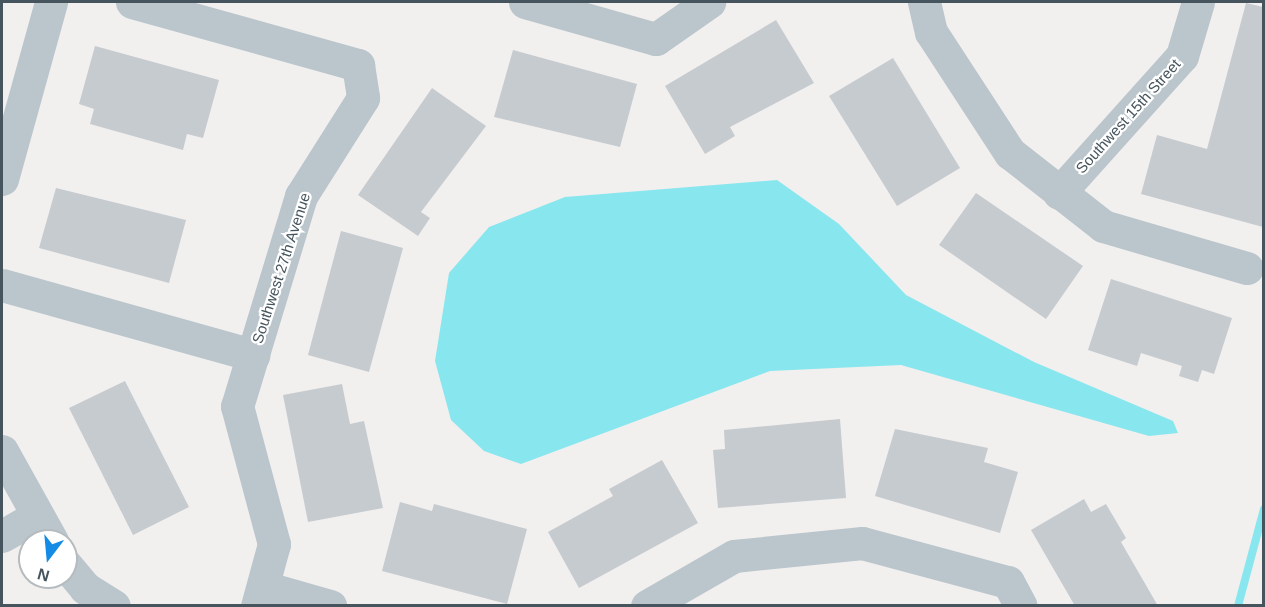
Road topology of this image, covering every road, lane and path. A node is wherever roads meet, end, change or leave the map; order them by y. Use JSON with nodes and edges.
{"nodes":[{"id":1,"x":51,"y":2,"type":"edge"},
{"id":2,"x":135,"y":2,"type":"edge"},
{"id":3,"x":525,"y":2,"type":"edge"},
{"id":4,"x":709,"y":2,"type":"edge"},
{"id":5,"x":924,"y":2,"type":"edge"},
{"id":6,"x":1198,"y":2,"type":"edge"},
{"id":7,"x":12,"y":100,"type":"edge"},
{"id":8,"x":2,"y":179,"type":"edge"},
{"id":9,"x":1059,"y":193,"type":"junction"},
{"id":10,"x":1247,"y":268,"type":"dead end"},
{"id":11,"x":2,"y":285,"type":"edge"},
{"id":12,"x":253,"y":355,"type":"junction"},
{"id":13,"x":2,"y":451,"type":"edge"},
{"id":14,"x":44,"y":528,"type":"edge"},
{"id":15,"x":2,"y":536,"type":"edge"},
{"id":16,"x":260,"y":597,"type":"edge"},
{"id":17,"x":330,"y":606,"type":"edge"},
{"id":18,"x":647,"y":606,"type":"edge"},
{"id":19,"x":1021,"y":606,"type":"edge"}],
"edges":[{"from":1,"to":7,"type":"street"},
{"from":2,"to":12,"type":"street","name":"Southwest 27th Avenue"},
{"from":3,"to":4,"type":"street"},
{"from":5,"to":9,"type":"street"},
{"from":6,"to":9,"type":"street","name":"Southwest 15th Street"},
{"from":7,"to":8,"type":"street"},
{"from":9,"to":10,"type":"street"},
{"from":11,"to":12,"type":"street"},
{"from":12,"to":16,"type":"street","name":"Southwest 27th Avenue"},
{"from":13,"to":14,"type":"street"},
{"from":14,"to":15,"type":"street"},
{"from":16,"to":17,"type":"street"},
{"from":18,"to":19,"type":"street"}]}
